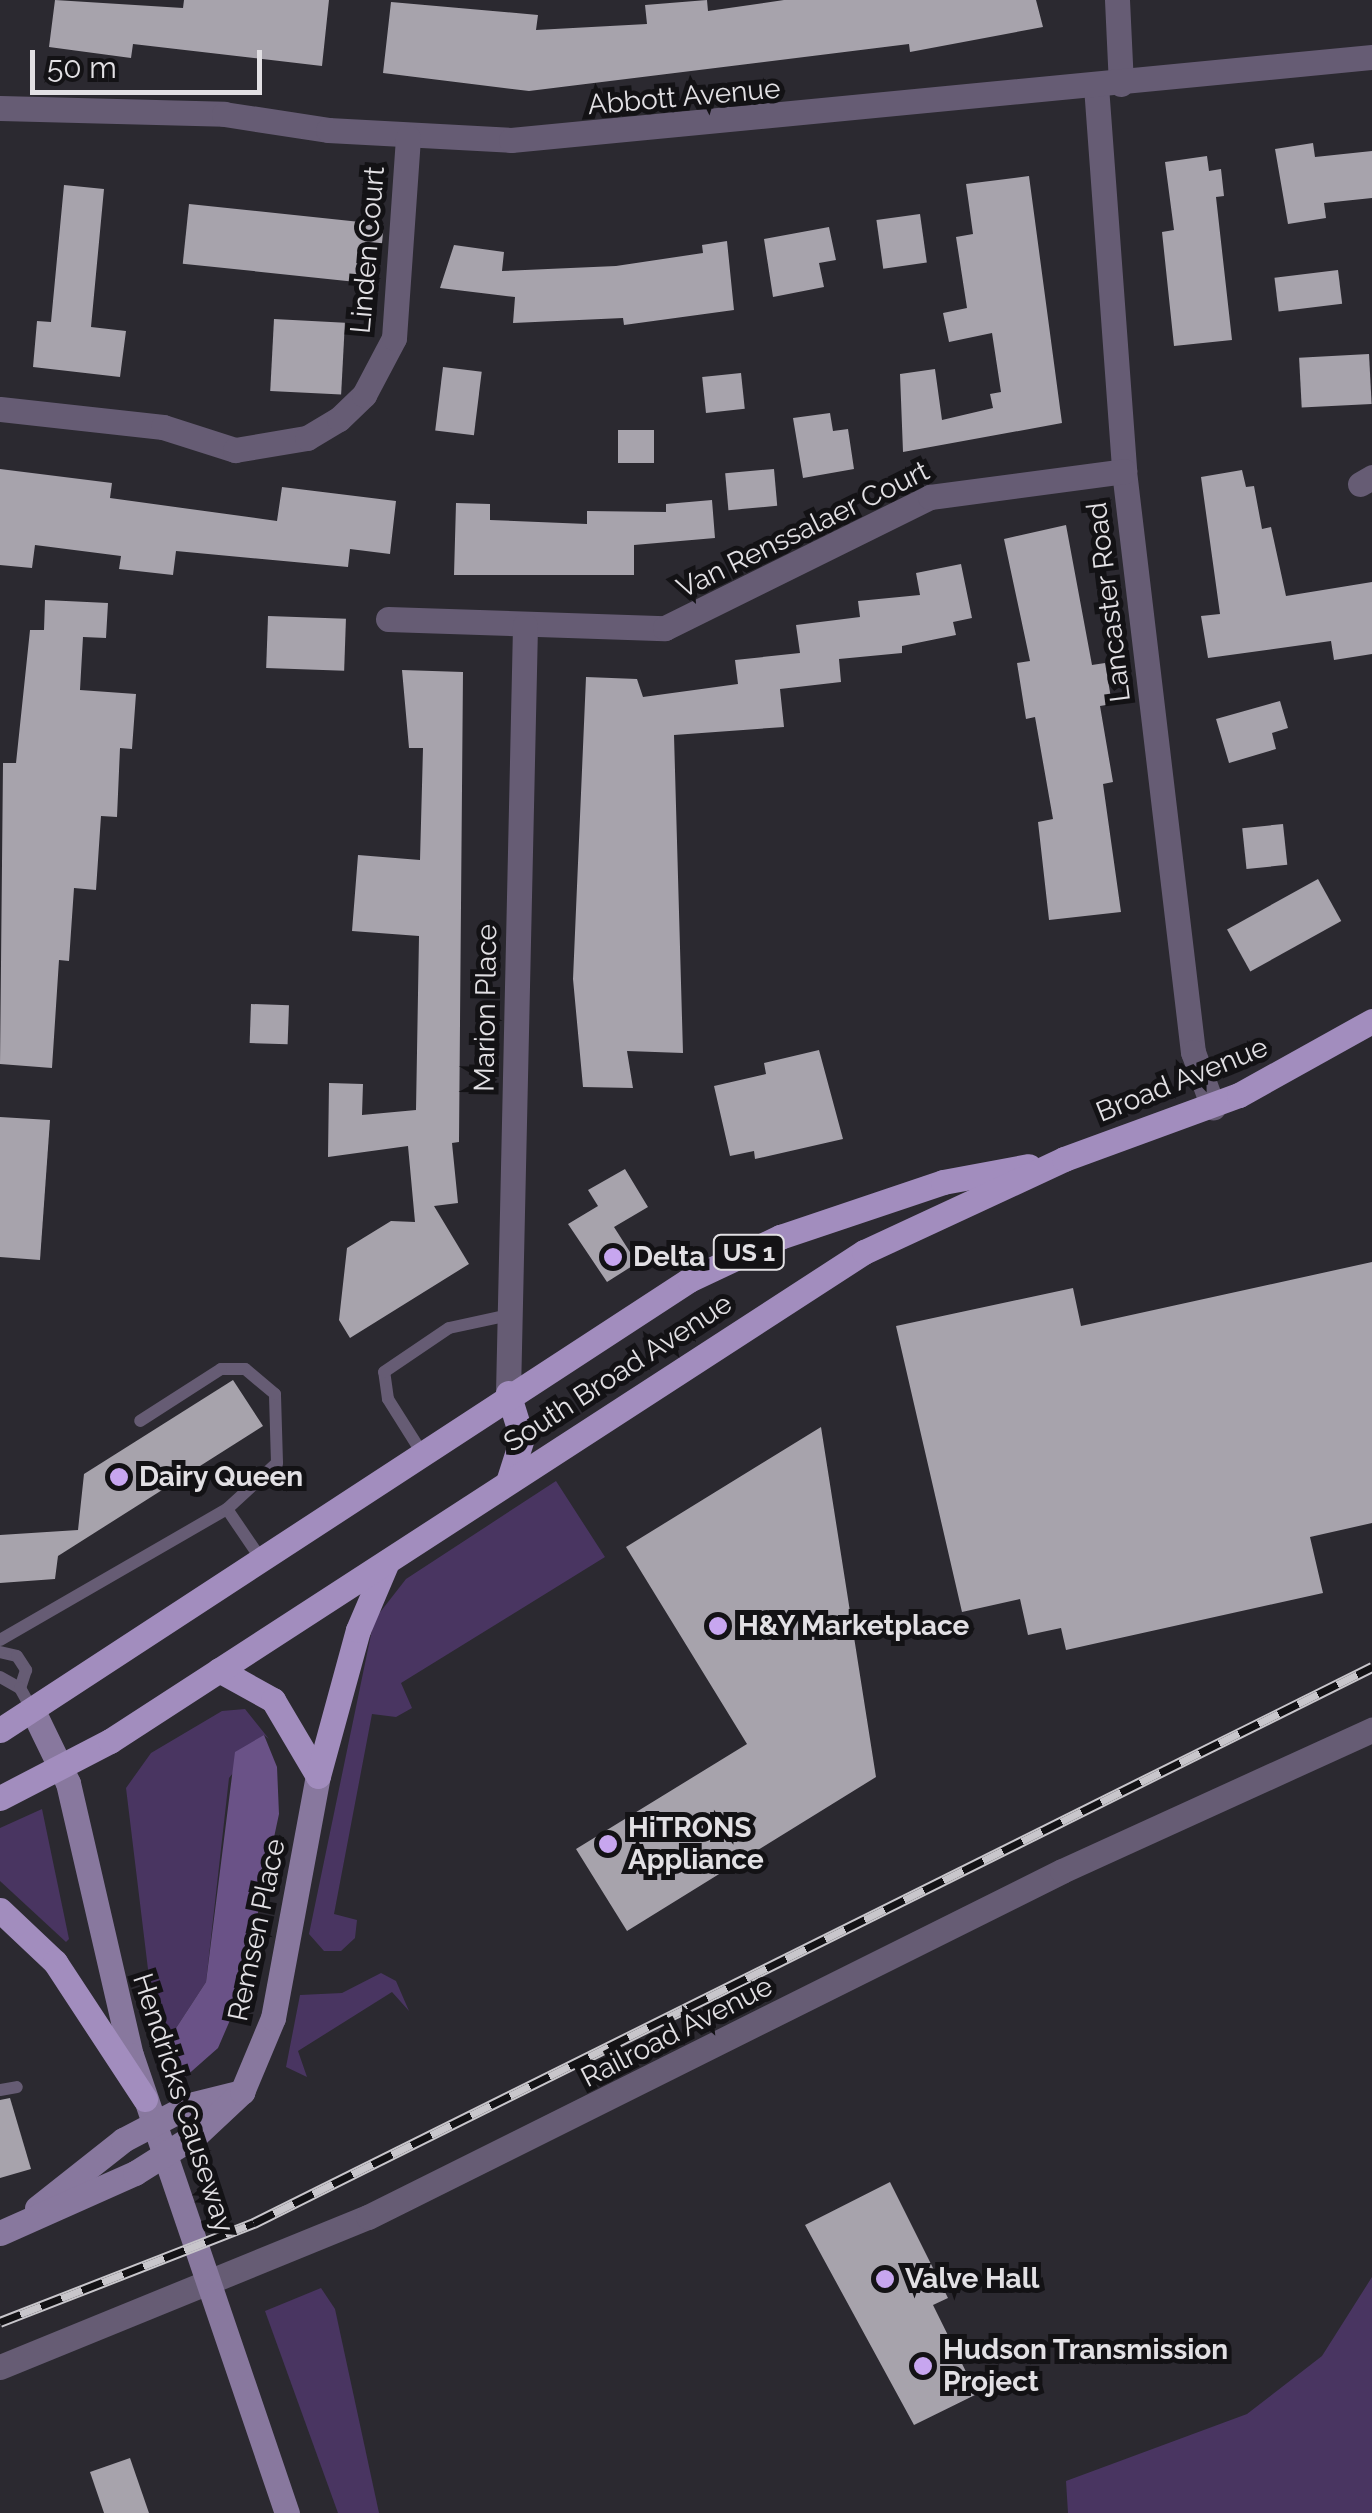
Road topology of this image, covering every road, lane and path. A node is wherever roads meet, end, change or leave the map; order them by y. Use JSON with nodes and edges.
{"nodes":[{"id":1,"x":1118,"y":0,"type":"edge"},
{"id":2,"x":1372,"y":57,"type":"edge"},
{"id":3,"x":1109,"y":85,"type":"junction"},
{"id":4,"x":0,"y":108,"type":"edge"},
{"id":5,"x":408,"y":137,"type":"junction"},
{"id":6,"x":0,"y":409,"type":"edge"},
{"id":7,"x":1124,"y":471,"type":"junction"},
{"id":8,"x":388,"y":618,"type":"dead end"},
{"id":9,"x":525,"y":625,"type":"junction"},
{"id":10,"x":1372,"y":1021,"type":"edge"},
{"id":11,"x":1213,"y":1106,"type":"junction"},
{"id":12,"x":1064,"y":1160,"type":"junction"},
{"id":13,"x":510,"y":1315,"type":"junction"},
{"id":14,"x":508,"y":1393,"type":"junction"},
{"id":15,"x":140,"y":1421,"type":"dead end"},
{"id":16,"x":422,"y":1453,"type":"junction"},
{"id":17,"x":508,"y":1482,"type":"junction"},
{"id":18,"x":227,"y":1508,"type":"junction"},
{"id":19,"x":261,"y":1558,"type":"junction"},
{"id":20,"x":387,"y":1562,"type":"junction"},
{"id":21,"x":0,"y":1640,"type":"edge"},
{"id":22,"x":0,"y":1652,"type":"edge"},
{"id":23,"x":219,"y":1670,"type":"junction"},
{"id":24,"x":0,"y":1676,"type":"edge"},
{"id":25,"x":20,"y":1688,"type":"junction"},
{"id":26,"x":33,"y":1710,"type":"junction"},
{"id":27,"x":0,"y":1730,"type":"edge"},
{"id":28,"x":1372,"y":1730,"type":"edge"},
{"id":29,"x":64,"y":1769,"type":"junction"},
{"id":30,"x":318,"y":1776,"type":"junction"},
{"id":31,"x":0,"y":1798,"type":"edge"},
{"id":32,"x":0,"y":1910,"type":"edge"},
{"id":33,"x":18,"y":2087,"type":"dead end"},
{"id":34,"x":0,"y":2090,"type":"edge"},
{"id":35,"x":145,"y":2100,"type":"junction"},
{"id":36,"x":5,"y":2231,"type":"edge"},
{"id":37,"x":0,"y":2368,"type":"edge"},
{"id":38,"x":287,"y":2513,"type":"edge"}],
"edges":[{"from":1,"to":3,"type":"street","name":"Lancaster Road"},
{"from":2,"to":3,"type":"street","name":"Abbott Avenue"},
{"from":3,"to":5,"type":"street","name":"Abbott Avenue"},
{"from":3,"to":7,"type":"street","name":"Lancaster Road"},
{"from":4,"to":5,"type":"street","name":"Abbott Avenue"},
{"from":5,"to":6,"type":"street","name":"Linden Court"},
{"from":7,"to":9,"type":"street","name":"Van Renssalaer Court"},
{"from":7,"to":11,"type":"street","name":"Lancaster Road"},
{"from":8,"to":9,"type":"street","name":"Van Renssalaer Court"},
{"from":9,"to":13,"type":"street","name":"Marion Place"},
{"from":10,"to":11,"type":"main road","name":"Broad Avenue","number":"US 1"},
{"from":11,"to":12,"type":"main road","name":"Broad Avenue","number":"US 1"},
{"from":12,"to":14,"type":"main road","name":"South Broad Avenue","number":"US 1"},
{"from":12,"to":17,"type":"main road","name":"South Broad Avenue","number":"US 1"},
{"from":13,"to":14,"type":"street","name":"Marion Place"},
{"from":13,"to":16,"type":"lane"},
{"from":14,"to":16,"type":"main road","name":"South Broad Avenue","number":"US 1"},
{"from":14,"to":17,"type":"main road"},
{"from":15,"to":18,"type":"lane"},
{"from":16,"to":19,"type":"main road","name":"South Broad Avenue","number":"US 1"},
{"from":17,"to":20,"type":"main road","name":"South Broad Avenue","number":"US 1"},
{"from":18,"to":19,"type":"lane"},
{"from":18,"to":21,"type":"lane"},
{"from":19,"to":26,"type":"main road","name":"South Broad Avenue","number":"US 1"},
{"from":20,"to":23,"type":"main road","name":"South Broad Avenue","number":"US 1"},
{"from":20,"to":30,"type":"main road"},
{"from":22,"to":25,"type":"lane"},
{"from":23,"to":29,"type":"main road","name":"South Broad Avenue","number":"US 1"},
{"from":23,"to":30,"type":"main road"},
{"from":24,"to":25,"type":"lane"},
{"from":25,"to":26,"type":"lane"},
{"from":26,"to":27,"type":"main road","name":"South Broad Avenue","number":"US 1"},
{"from":26,"to":29,"type":"main road","name":"Hendricks Causeway"},
{"from":28,"to":37,"type":"street","name":"Railroad Avenue"},
{"from":29,"to":31,"type":"main road","name":"South Broad Avenue","number":"US 1"},
{"from":29,"to":35,"type":"main road","name":"Hendricks Causeway"},
{"from":30,"to":36,"type":"main road","name":"Remsen Place"},
{"from":32,"to":35,"type":"main road"},
{"from":33,"to":34,"type":"lane"},
{"from":35,"to":38,"type":"main road","name":"Hendricks Causeway"}]}
